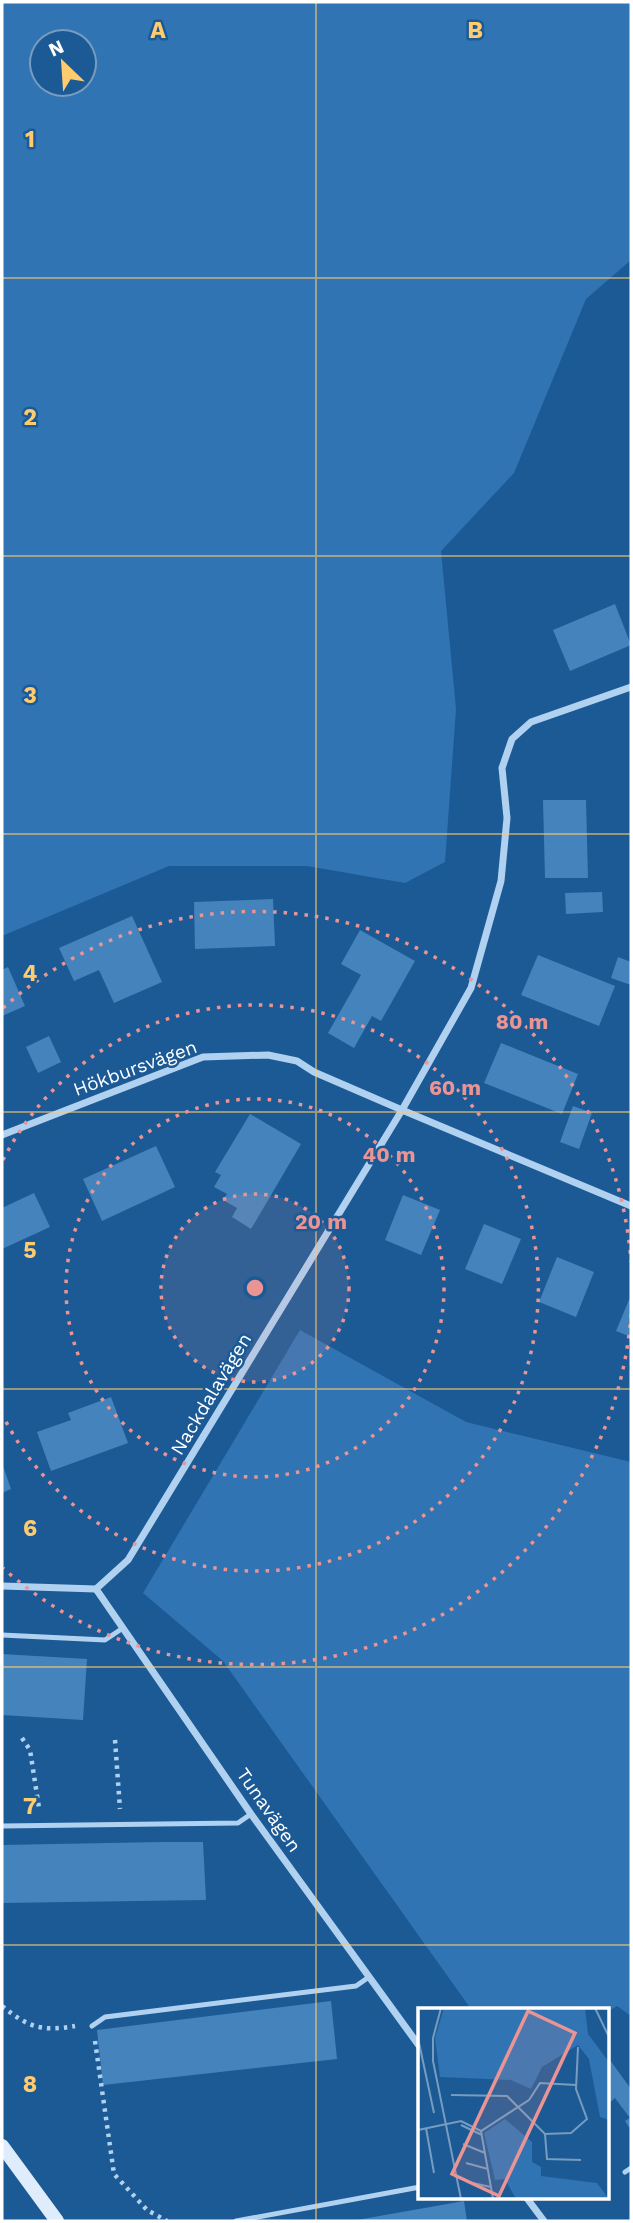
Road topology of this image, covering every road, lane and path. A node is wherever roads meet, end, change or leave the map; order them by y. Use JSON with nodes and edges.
{"nodes":[{"id":1,"x":631,"y":687,"type":"edge"},
{"id":2,"x":402,"y":1110,"type":"junction"},
{"id":3,"x":2,"y":1135,"type":"edge"},
{"id":4,"x":631,"y":1206,"type":"edge"},
{"id":5,"x":2,"y":1586,"type":"edge"},
{"id":6,"x":96,"y":1590,"type":"junction"},
{"id":7,"x":123,"y":1628,"type":"junction"},
{"id":8,"x":2,"y":1635,"type":"edge"},
{"id":9,"x":22,"y":1738,"type":"dead end"},
{"id":10,"x":115,"y":1740,"type":"dead end"},
{"id":11,"x":251,"y":1814,"type":"junction"},
{"id":12,"x":121,"y":1824,"type":"junction"},
{"id":13,"x":2,"y":1826,"type":"edge"},
{"id":14,"x":42,"y":1826,"type":"junction"},
{"id":15,"x":369,"y":1978,"type":"junction"},
{"id":16,"x":2,"y":2006,"type":"edge"},
{"id":17,"x":92,"y":2026,"type":"junction"},
{"id":18,"x":418,"y":2046,"type":"edge"},
{"id":19,"x":2,"y":2146,"type":"edge"},
{"id":20,"x":631,"y":2168,"type":"edge"},
{"id":21,"x":625,"y":2172,"type":"dead end"},
{"id":22,"x":418,"y":2187,"type":"edge"},
{"id":23,"x":527,"y":2198,"type":"edge"},
{"id":24,"x":57,"y":2221,"type":"edge"},
{"id":25,"x":167,"y":2221,"type":"edge"},
{"id":26,"x":236,"y":2221,"type":"edge"},
{"id":27,"x":544,"y":2221,"type":"edge"}],
"edges":[{"from":1,"to":2,"type":"street","name":"Nackdalavägen"},
{"from":2,"to":3,"type":"street","name":"Hökbursvägen"},
{"from":2,"to":4,"type":"street","name":"Hökbursvägen"},
{"from":2,"to":6,"type":"street","name":"Nackdalavägen"},
{"from":5,"to":6,"type":"street"},
{"from":6,"to":7,"type":"street","name":"Tunavägen"},
{"from":7,"to":8,"type":"lane"},
{"from":7,"to":11,"type":"street","name":"Tunavägen"},
{"from":9,"to":14,"type":"path"},
{"from":10,"to":12,"type":"path"},
{"from":11,"to":12,"type":"lane"},
{"from":11,"to":15,"type":"street","name":"Tunavägen"},
{"from":12,"to":14,"type":"lane"},
{"from":13,"to":14,"type":"lane"},
{"from":15,"to":17,"type":"lane"},
{"from":15,"to":18,"type":"street","name":"Tunavägen"},
{"from":16,"to":17,"type":"path"},
{"from":17,"to":25,"type":"path"},
{"from":19,"to":24,"type":"main road"},
{"from":20,"to":21,"type":"lane"},
{"from":22,"to":26,"type":"lane"},
{"from":23,"to":27,"type":"street"}]}
